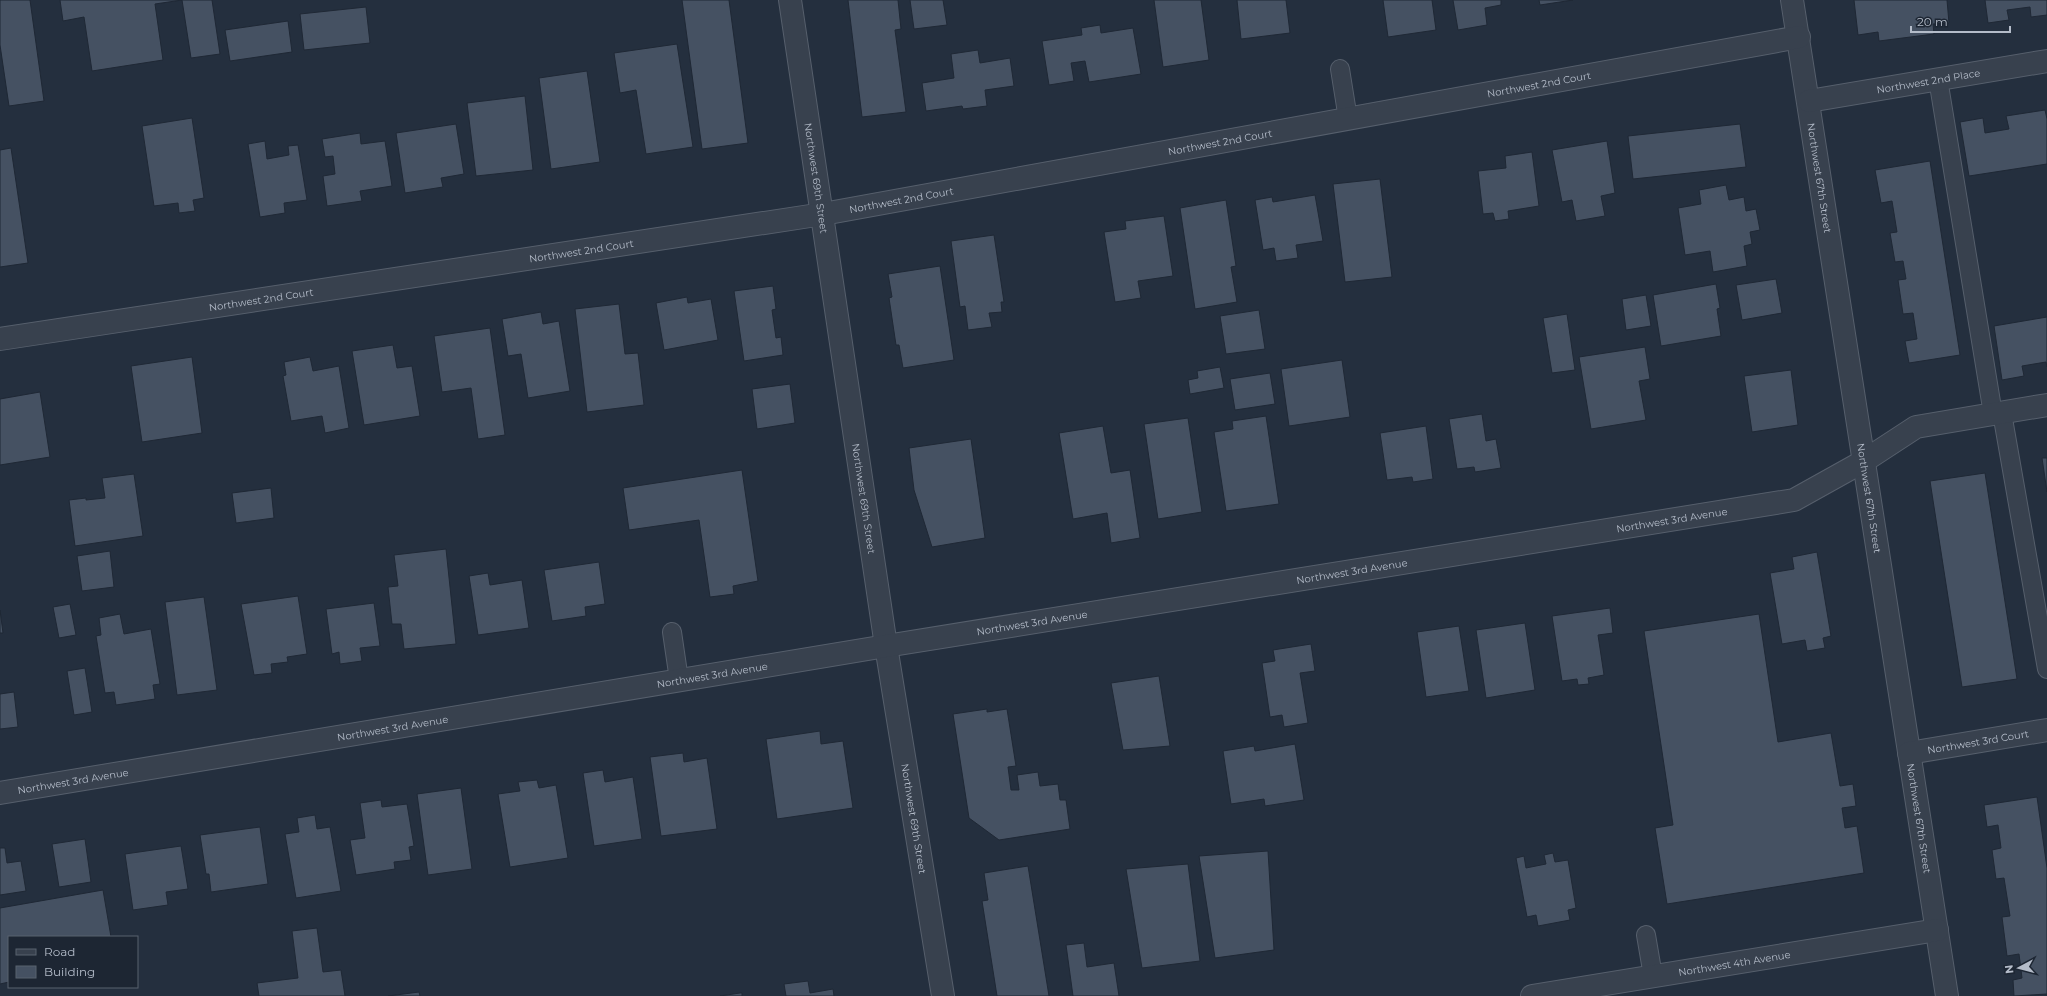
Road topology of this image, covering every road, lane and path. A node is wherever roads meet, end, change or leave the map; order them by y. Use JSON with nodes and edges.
{"nodes":[{"id":1,"x":790,"y":0,"type":"edge"},
{"id":2,"x":1792,"y":0,"type":"edge"},
{"id":3,"x":1799,"y":38,"type":"junction"},
{"id":4,"x":2047,"y":62,"type":"edge"},
{"id":5,"x":1340,"y":69,"type":"dead end"},
{"id":6,"x":1938,"y":79,"type":"junction"},
{"id":7,"x":1809,"y":101,"type":"junction"},
{"id":8,"x":1348,"y":119,"type":"junction"},
{"id":9,"x":823,"y":214,"type":"junction"},
{"id":10,"x":0,"y":339,"type":"edge"},
{"id":11,"x":2047,"y":405,"type":"edge"},
{"id":12,"x":1997,"y":413,"type":"junction"},
{"id":13,"x":1864,"y":461,"type":"junction"},
{"id":14,"x":672,"y":632,"type":"dead end"},
{"id":15,"x":886,"y":646,"type":"junction"},
{"id":16,"x":2047,"y":670,"type":"edge"},
{"id":17,"x":680,"y":680,"type":"junction"},
{"id":18,"x":2047,"y":730,"type":"edge"},
{"id":19,"x":1909,"y":753,"type":"junction"},
{"id":20,"x":0,"y":793,"type":"edge"},
{"id":21,"x":1937,"y":930,"type":"junction"},
{"id":22,"x":1646,"y":935,"type":"dead end"},
{"id":23,"x":1653,"y":976,"type":"junction"},
{"id":24,"x":942,"y":996,"type":"edge"},
{"id":25,"x":1532,"y":996,"type":"edge"},
{"id":26,"x":1947,"y":996,"type":"edge"}],
"edges":[{"from":1,"to":9,"type":"street","name":"Northwest 69th Street"},
{"from":2,"to":3,"type":"street","name":"Northwest 67th Street"},
{"from":3,"to":7,"type":"street","name":"Northwest 67th Street"},
{"from":3,"to":8,"type":"street","name":"Northwest 2nd Court"},
{"from":4,"to":6,"type":"street","name":"Northwest 2nd Place"},
{"from":5,"to":8,"type":"lane"},
{"from":6,"to":7,"type":"street","name":"Northwest 2nd Place"},
{"from":6,"to":12,"type":"lane"},
{"from":7,"to":13,"type":"street","name":"Northwest 67th Street"},
{"from":8,"to":9,"type":"street","name":"Northwest 2nd Court"},
{"from":9,"to":10,"type":"street","name":"Northwest 2nd Court"},
{"from":9,"to":15,"type":"street","name":"Northwest 69th Street"},
{"from":11,"to":12,"type":"street","name":"Northwest 3rd Avenue"},
{"from":12,"to":13,"type":"street","name":"Northwest 3rd Avenue"},
{"from":12,"to":16,"type":"lane"},
{"from":13,"to":15,"type":"street","name":"Northwest 3rd Avenue"},
{"from":13,"to":19,"type":"street","name":"Northwest 67th Street"},
{"from":14,"to":17,"type":"lane"},
{"from":15,"to":17,"type":"street","name":"Northwest 3rd Avenue"},
{"from":15,"to":24,"type":"street","name":"Northwest 69th Street"},
{"from":17,"to":20,"type":"street","name":"Northwest 3rd Avenue"},
{"from":18,"to":19,"type":"street","name":"Northwest 3rd Court"},
{"from":19,"to":21,"type":"street","name":"Northwest 67th Street"},
{"from":21,"to":23,"type":"street","name":"Northwest 4th Avenue"},
{"from":21,"to":26,"type":"street","name":"Northwest 67th Street"},
{"from":22,"to":23,"type":"lane"},
{"from":23,"to":25,"type":"street","name":"Northwest 4th Avenue"}]}
